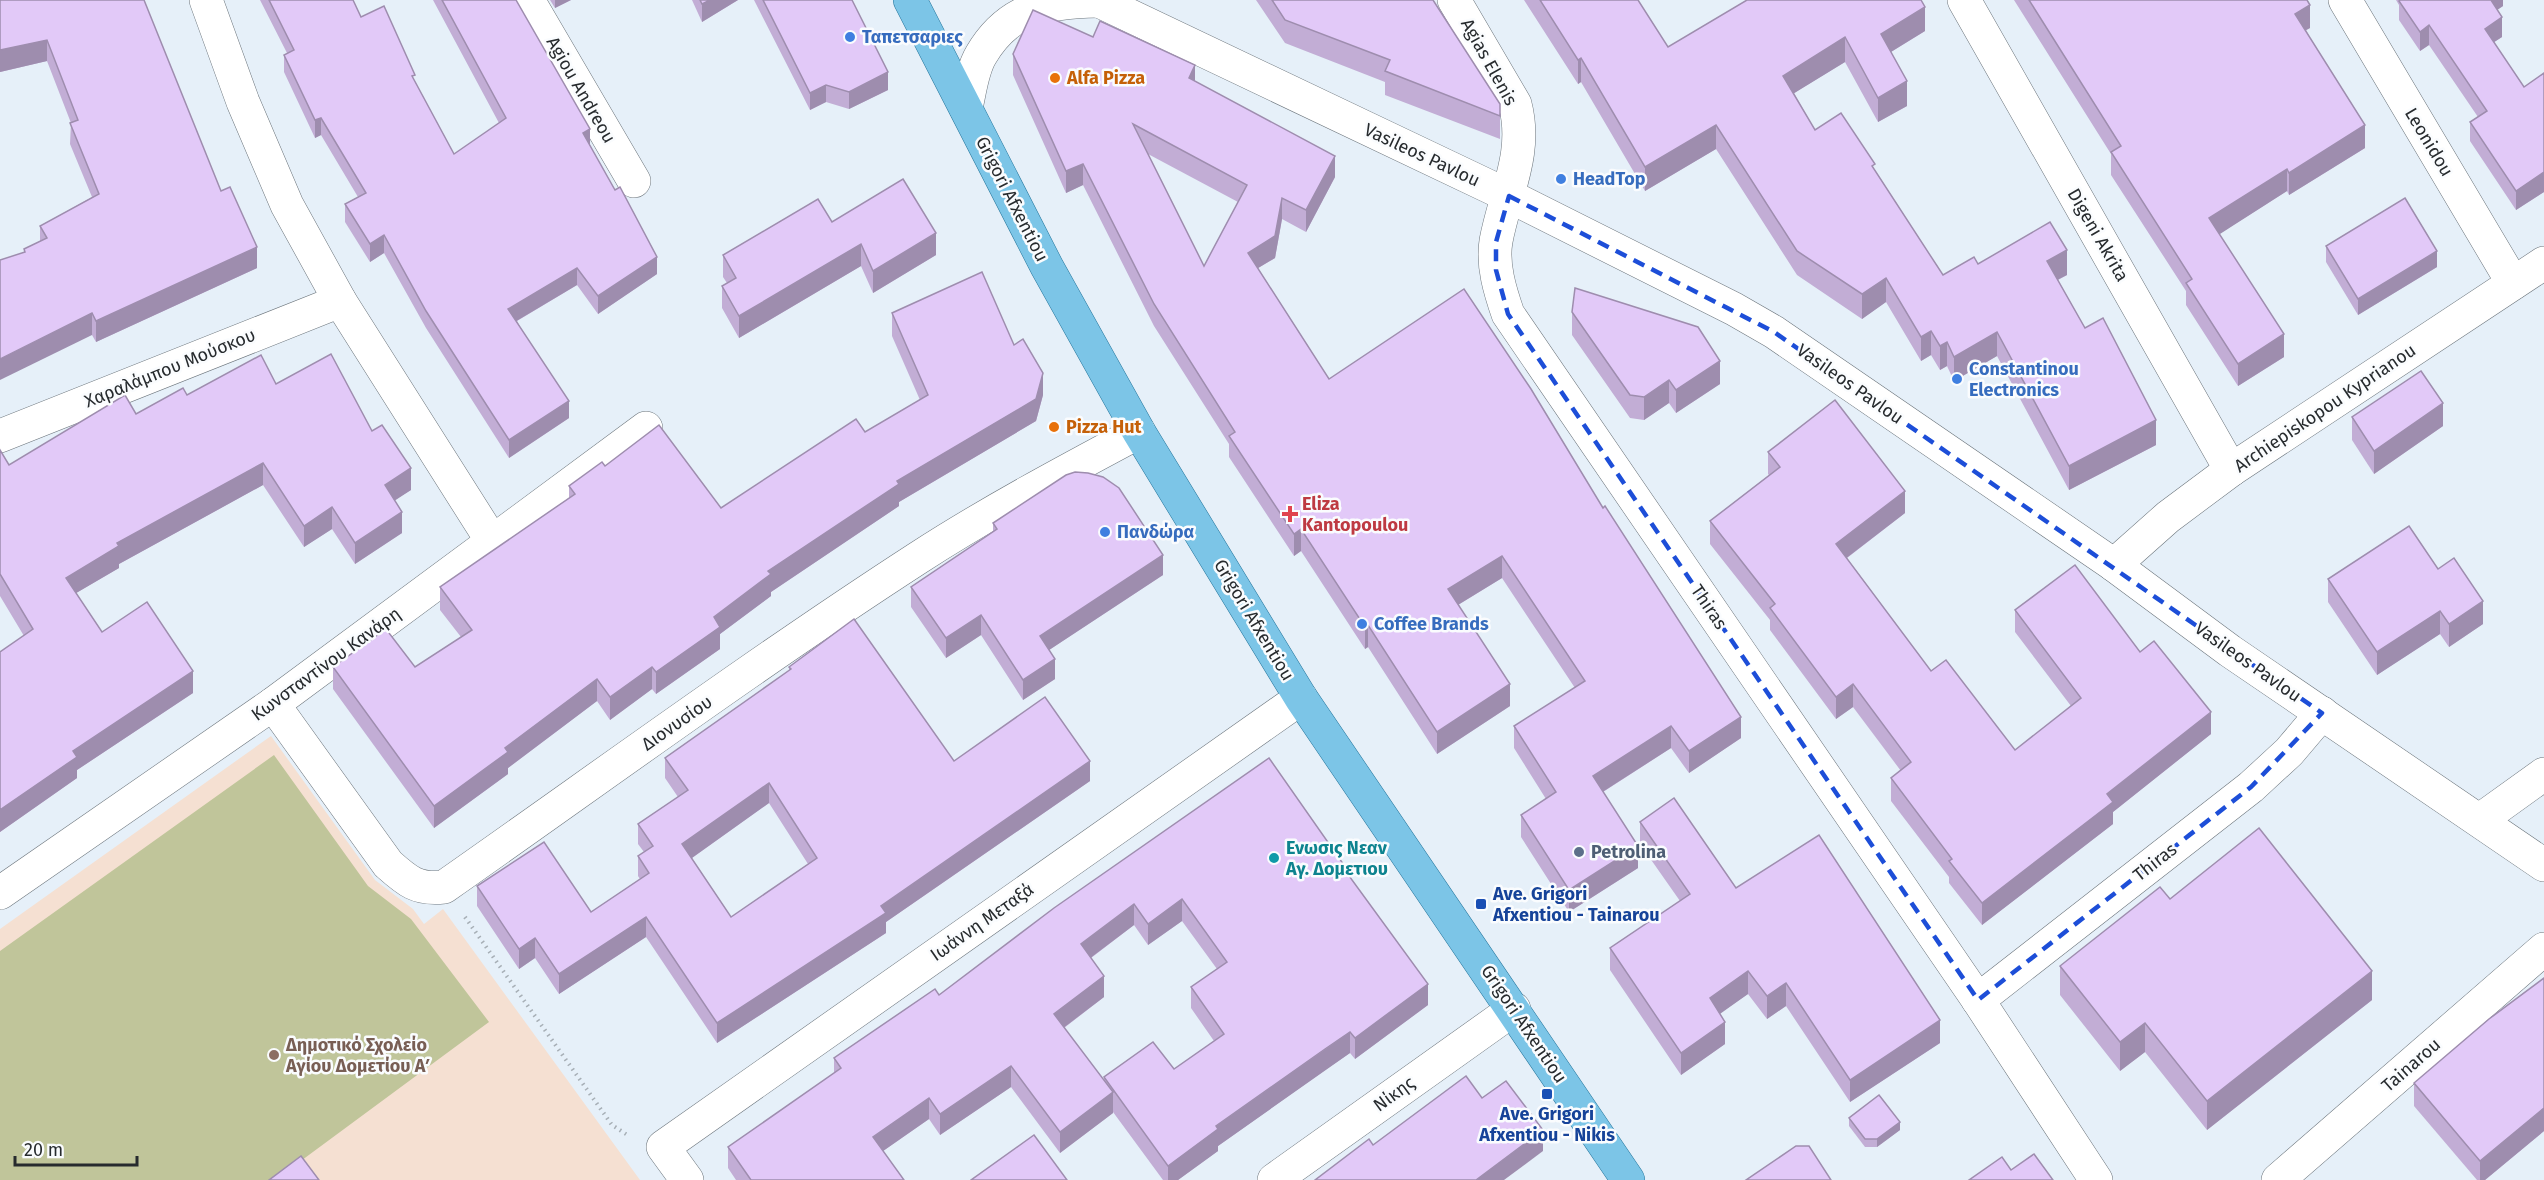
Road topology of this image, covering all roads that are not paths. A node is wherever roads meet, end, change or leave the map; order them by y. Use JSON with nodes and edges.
{"nodes":[{"id":1,"x":206,"y":0,"type":"edge"},
{"id":2,"x":528,"y":0,"type":"edge"},
{"id":3,"x":910,"y":0,"type":"edge"},
{"id":4,"x":1097,"y":0,"type":"edge"},
{"id":5,"x":1454,"y":0,"type":"edge"},
{"id":6,"x":1964,"y":0,"type":"edge"},
{"id":7,"x":2345,"y":0,"type":"edge"},
{"id":8,"x":966,"y":108,"type":"junction"},
{"id":9,"x":634,"y":181,"type":"dead end"},
{"id":10,"x":1509,"y":196,"type":"junction"},
{"id":11,"x":2544,"y":263,"type":"edge"},
{"id":12,"x":2513,"y":283,"type":"junction"},
{"id":13,"x":340,"y":301,"type":"junction"},
{"id":14,"x":646,"y":428,"type":"dead end"},
{"id":15,"x":1138,"y":432,"type":"junction"},
{"id":16,"x":0,"y":436,"type":"edge"},
{"id":17,"x":2231,"y":470,"type":"junction"},
{"id":18,"x":492,"y":540,"type":"junction"},
{"id":19,"x":2114,"y":565,"type":"junction"},
{"id":20,"x":1301,"y":698,"type":"junction"},
{"id":21,"x":273,"y":704,"type":"junction"},
{"id":22,"x":2322,"y":713,"type":"junction"},
{"id":23,"x":2544,"y":774,"type":"edge"},
{"id":24,"x":2480,"y":820,"type":"junction"},
{"id":25,"x":2544,"y":865,"type":"edge"},
{"id":26,"x":0,"y":894,"type":"edge"},
{"id":27,"x":2544,"y":949,"type":"edge"},
{"id":28,"x":1978,"y":1000,"type":"junction"},
{"id":29,"x":1514,"y":1009,"type":"junction"},
{"id":30,"x":687,"y":1180,"type":"edge"},
{"id":31,"x":1274,"y":1180,"type":"edge"},
{"id":32,"x":1628,"y":1180,"type":"edge"},
{"id":33,"x":2096,"y":1180,"type":"edge"},
{"id":34,"x":2278,"y":1180,"type":"edge"}],
"edges":[{"from":1,"to":13,"type":"street"},
{"from":2,"to":9,"type":"street","name":"Agiou Andreou"},
{"from":3,"to":8,"type":"main road","name":"Grigori Afxentiou"},
{"from":4,"to":8,"type":"street","name":"Vasileos Pavlou"},
{"from":4,"to":10,"type":"street","name":"Vasileos Pavlou"},
{"from":5,"to":10,"type":"street","name":"Agias Elenis"},
{"from":6,"to":17,"type":"street","name":"Digeni Akrita"},
{"from":7,"to":12,"type":"street","name":"Leonidou"},
{"from":8,"to":15,"type":"main road","name":"Grigori Afxentiou"},
{"from":10,"to":19,"type":"street","name":"Vasileos Pavlou"},
{"from":10,"to":28,"type":"street","name":"Thiras"},
{"from":11,"to":12,"type":"street","name":"Archiepiskopou Kyprianou"},
{"from":12,"to":17,"type":"street","name":"Archiepiskopou Kyprianou"},
{"from":13,"to":16,"type":"street","name":"Χαραλάμπου Μούσκου"},
{"from":13,"to":18,"type":"street"},
{"from":14,"to":18,"type":"street","name":"Κωνσταντίνου Κανάρη"},
{"from":15,"to":20,"type":"main road","name":"Grigori Afxentiou"},
{"from":15,"to":21,"type":"street","name":"Διονυσίου"},
{"from":17,"to":19,"type":"street","name":"Archiepiskopou Kyprianou"},
{"from":18,"to":21,"type":"street","name":"Κωνσταντίνου Κανάρη"},
{"from":19,"to":22,"type":"street","name":"Vasileos Pavlou"},
{"from":20,"to":29,"type":"main road","name":"Grigori Afxentiou"},
{"from":20,"to":30,"type":"street","name":"Ιωάννη Μεταξά"},
{"from":21,"to":26,"type":"street","name":"Κωνσταντίνου Κανάρη"},
{"from":22,"to":24,"type":"street","name":"Vasileos Pavlou"},
{"from":22,"to":28,"type":"street","name":"Thiras"},
{"from":23,"to":24,"type":"street"},
{"from":24,"to":25,"type":"street","name":"Vasileos Pavlou"},
{"from":27,"to":34,"type":"street","name":"Tainarou"},
{"from":28,"to":33,"type":"street","name":"Thiras"},
{"from":29,"to":31,"type":"street","name":"Νίκης"},
{"from":29,"to":32,"type":"main road","name":"Grigori Afxentiou"}]}
